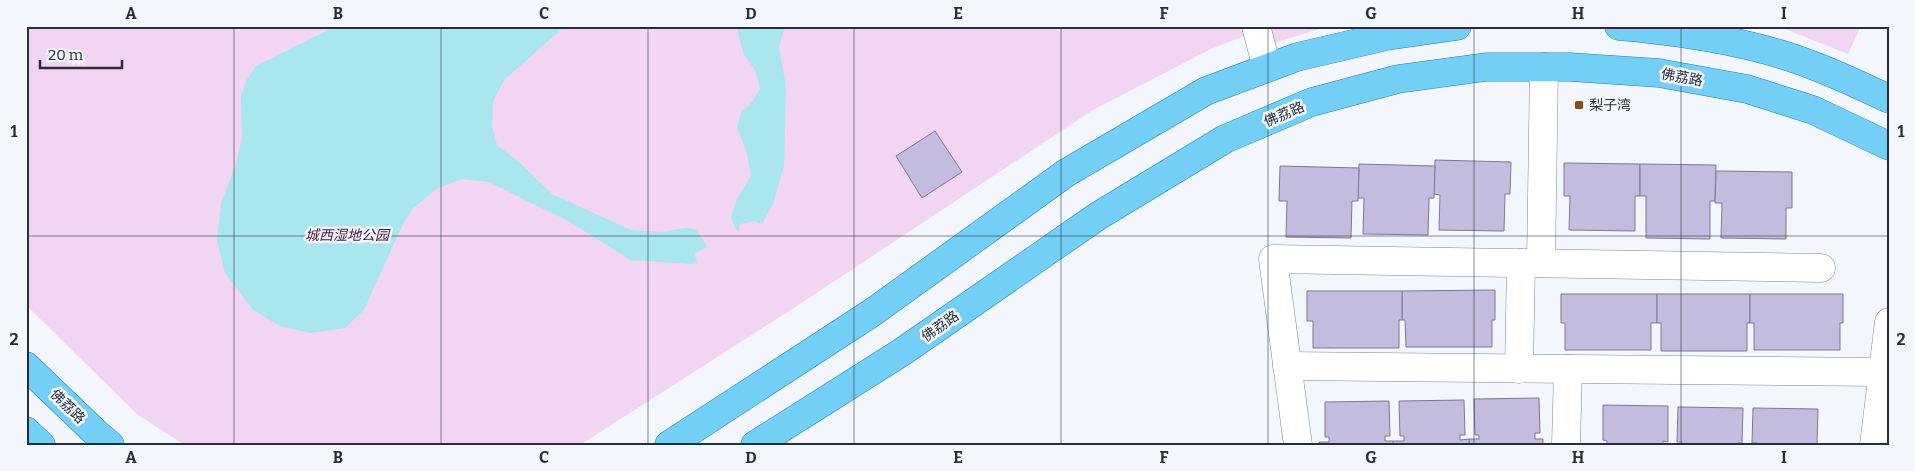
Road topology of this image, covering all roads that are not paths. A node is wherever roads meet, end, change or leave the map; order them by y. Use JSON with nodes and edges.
{"nodes":[{"id":1,"x":1256,"y":26,"type":"edge"},
{"id":2,"x":1457,"y":26,"type":"edge"},
{"id":3,"x":1619,"y":26,"type":"edge"},
{"id":4,"x":1267,"y":68,"type":"junction"},
{"id":5,"x":1544,"y":68,"type":"junction"},
{"id":6,"x":1889,"y":99,"type":"edge"},
{"id":7,"x":1889,"y":146,"type":"edge"},
{"id":8,"x":1531,"y":263,"type":"junction"},
{"id":9,"x":1821,"y":268,"type":"dead end"},
{"id":10,"x":1889,"y":322,"type":"edge"},
{"id":11,"x":26,"y":366,"type":"edge"},
{"id":12,"x":1287,"y":366,"type":"junction"},
{"id":13,"x":1519,"y":369,"type":"junction"},
{"id":14,"x":1568,"y":370,"type":"junction"},
{"id":15,"x":1882,"y":372,"type":"junction"},
{"id":16,"x":26,"y":430,"type":"edge"},
{"id":17,"x":41,"y":445,"type":"edge"},
{"id":18,"x":110,"y":445,"type":"edge"},
{"id":19,"x":669,"y":445,"type":"edge"},
{"id":20,"x":755,"y":445,"type":"edge"},
{"id":21,"x":1298,"y":445,"type":"edge"},
{"id":22,"x":1566,"y":445,"type":"edge"},
{"id":23,"x":1874,"y":445,"type":"edge"}],
"edges":[{"from":1,"to":4,"type":"street"},
{"from":2,"to":4,"type":"main road"},
{"from":3,"to":6,"type":"main road"},
{"from":4,"to":19,"type":"main road"},
{"from":5,"to":7,"type":"main road","name":"佛荔路"},
{"from":5,"to":8,"type":"street"},
{"from":5,"to":20,"type":"main road","name":"佛荔路"},
{"from":8,"to":9,"type":"street"},
{"from":8,"to":12,"type":"street"},
{"from":8,"to":13,"type":"street"},
{"from":10,"to":15,"type":"street"},
{"from":11,"to":18,"type":"main road","name":"佛荔路"},
{"from":12,"to":13,"type":"street"},
{"from":12,"to":21,"type":"street"},
{"from":13,"to":14,"type":"street"},
{"from":14,"to":15,"type":"street"},
{"from":14,"to":22,"type":"street"},
{"from":15,"to":23,"type":"street"},
{"from":16,"to":17,"type":"main road"}]}
